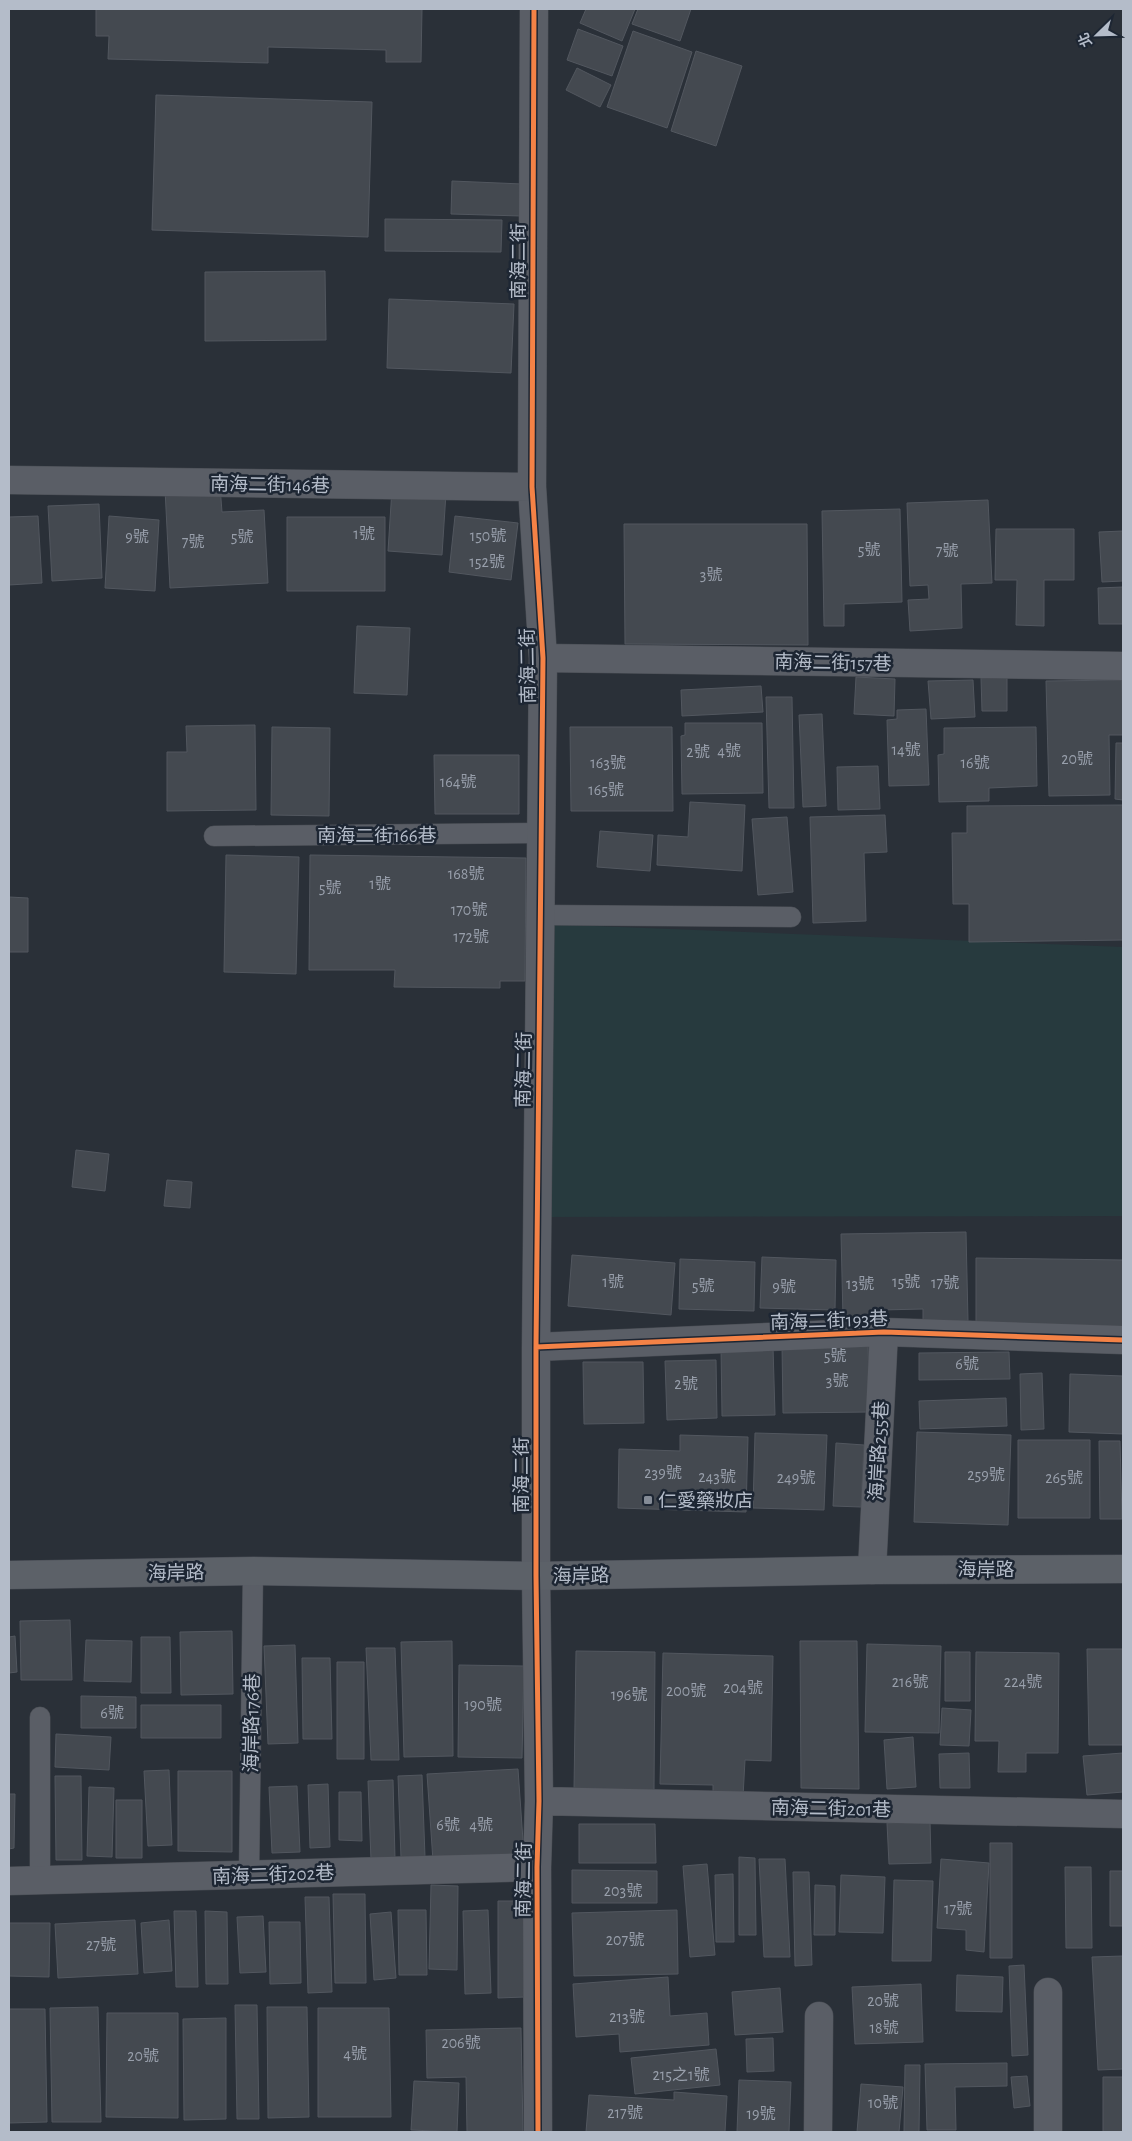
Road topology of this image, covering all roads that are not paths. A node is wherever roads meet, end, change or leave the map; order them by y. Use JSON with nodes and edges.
{"nodes":[{"id":1,"x":534,"y":9,"type":"edge"},
{"id":2,"x":9,"y":480,"type":"edge"},
{"id":3,"x":532,"y":487,"type":"junction"},
{"id":4,"x":543,"y":658,"type":"junction"},
{"id":5,"x":1123,"y":666,"type":"edge"},
{"id":6,"x":541,"y":833,"type":"junction"},
{"id":7,"x":214,"y":836,"type":"dead end"},
{"id":8,"x":540,"y":915,"type":"junction"},
{"id":9,"x":791,"y":917,"type":"dead end"},
{"id":10,"x":884,"y":1332,"type":"junction"},
{"id":11,"x":1123,"y":1340,"type":"edge"},
{"id":12,"x":536,"y":1347,"type":"junction"},
{"id":13,"x":1123,"y":1569,"type":"edge"},
{"id":14,"x":872,"y":1570,"type":"junction"},
{"id":15,"x":253,"y":1571,"type":"junction"},
{"id":16,"x":9,"y":1575,"type":"edge"},
{"id":17,"x":536,"y":1576,"type":"junction"},
{"id":18,"x":40,"y":1717,"type":"dead end"},
{"id":19,"x":539,"y":1802,"type":"junction"},
{"id":20,"x":1123,"y":1814,"type":"edge"},
{"id":21,"x":537,"y":1867,"type":"junction"},
{"id":22,"x":249,"y":1875,"type":"junction"},
{"id":23,"x":40,"y":1880,"type":"junction"},
{"id":24,"x":9,"y":1881,"type":"edge"},
{"id":25,"x":1048,"y":1992,"type":"dead end"},
{"id":26,"x":819,"y":2016,"type":"dead end"},
{"id":27,"x":538,"y":2132,"type":"edge"},
{"id":28,"x":818,"y":2132,"type":"edge"},
{"id":29,"x":1048,"y":2132,"type":"edge"}],
"edges":[{"from":1,"to":3,"type":"street","name":"南海二街"},
{"from":2,"to":3,"type":"street","name":"南海二街146巷"},
{"from":3,"to":4,"type":"street","name":"南海二街"},
{"from":4,"to":5,"type":"street","name":"南海二街157巷"},
{"from":4,"to":6,"type":"street","name":"南海二街"},
{"from":6,"to":7,"type":"lane","name":"南海二街166巷"},
{"from":6,"to":8,"type":"street","name":"南海二街"},
{"from":8,"to":9,"type":"lane"},
{"from":8,"to":12,"type":"street","name":"南海二街"},
{"from":10,"to":11,"type":"street","name":"南海二街193巷"},
{"from":10,"to":12,"type":"street","name":"南海二街193巷"},
{"from":10,"to":14,"type":"street","name":"海岸路255巷"},
{"from":12,"to":17,"type":"street","name":"南海二街"},
{"from":13,"to":14,"type":"main road","name":"海岸路"},
{"from":14,"to":17,"type":"main road","name":"海岸路"},
{"from":15,"to":16,"type":"main road","name":"海岸路"},
{"from":15,"to":17,"type":"main road","name":"海岸路"},
{"from":15,"to":22,"type":"lane","name":"海岸路176巷"},
{"from":17,"to":19,"type":"street","name":"南海二街"},
{"from":18,"to":23,"type":"lane"},
{"from":19,"to":20,"type":"street","name":"南海二街201巷"},
{"from":19,"to":21,"type":"street","name":"南海二街"},
{"from":21,"to":22,"type":"street","name":"南海二街202巷"},
{"from":21,"to":27,"type":"street","name":"南海二街"},
{"from":22,"to":23,"type":"street","name":"南海二街202巷"},
{"from":23,"to":24,"type":"street","name":"南海二街202巷"},
{"from":25,"to":29,"type":"street"},
{"from":26,"to":28,"type":"street"}]}
